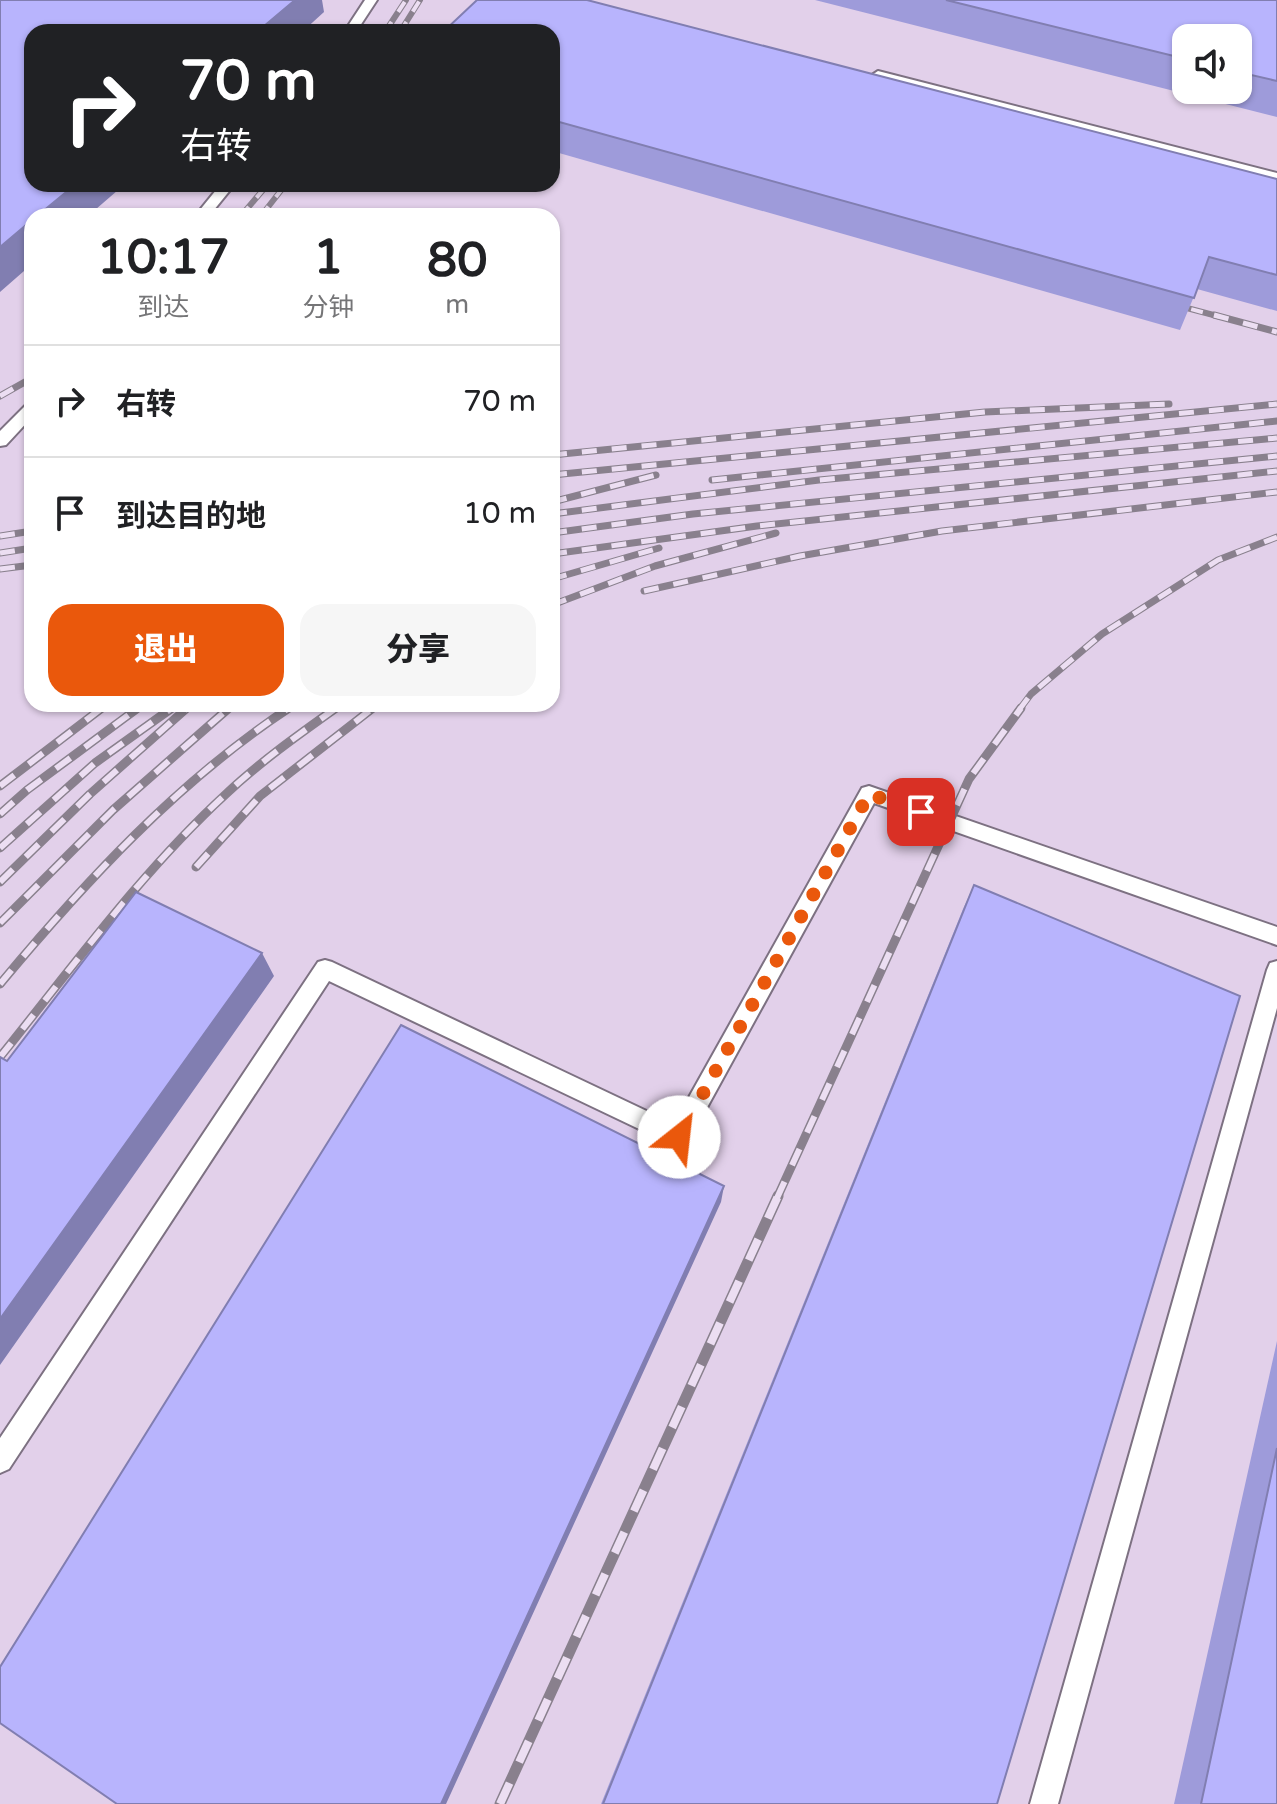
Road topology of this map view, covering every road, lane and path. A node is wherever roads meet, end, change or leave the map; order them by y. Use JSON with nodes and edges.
{"nodes":[{"id":1,"x":371,"y":0,"type":"edge"},
{"id":2,"x":355,"y":24,"type":"edge"},
{"id":3,"x":859,"y":71,"type":"edge"},
{"id":4,"x":1277,"y":177,"type":"edge"},
{"id":5,"x":222,"y":192,"type":"edge"},
{"id":6,"x":208,"y":208,"type":"edge"},
{"id":7,"x":24,"y":416,"type":"edge"},
{"id":8,"x":0,"y":441,"type":"edge"},
{"id":9,"x":1277,"y":936,"type":"edge"},
{"id":10,"x":1277,"y":970,"type":"edge"},
{"id":11,"x":0,"y":1460,"type":"edge"},
{"id":12,"x":1044,"y":1804,"type":"edge"}],
"edges":[{"from":1,"to":2,"type":"lane"},
{"from":3,"to":4,"type":"lane"},
{"from":5,"to":6,"type":"lane"},
{"from":7,"to":8,"type":"lane"},
{"from":9,"to":11,"type":"lane"},
{"from":10,"to":12,"type":"lane"}]}
